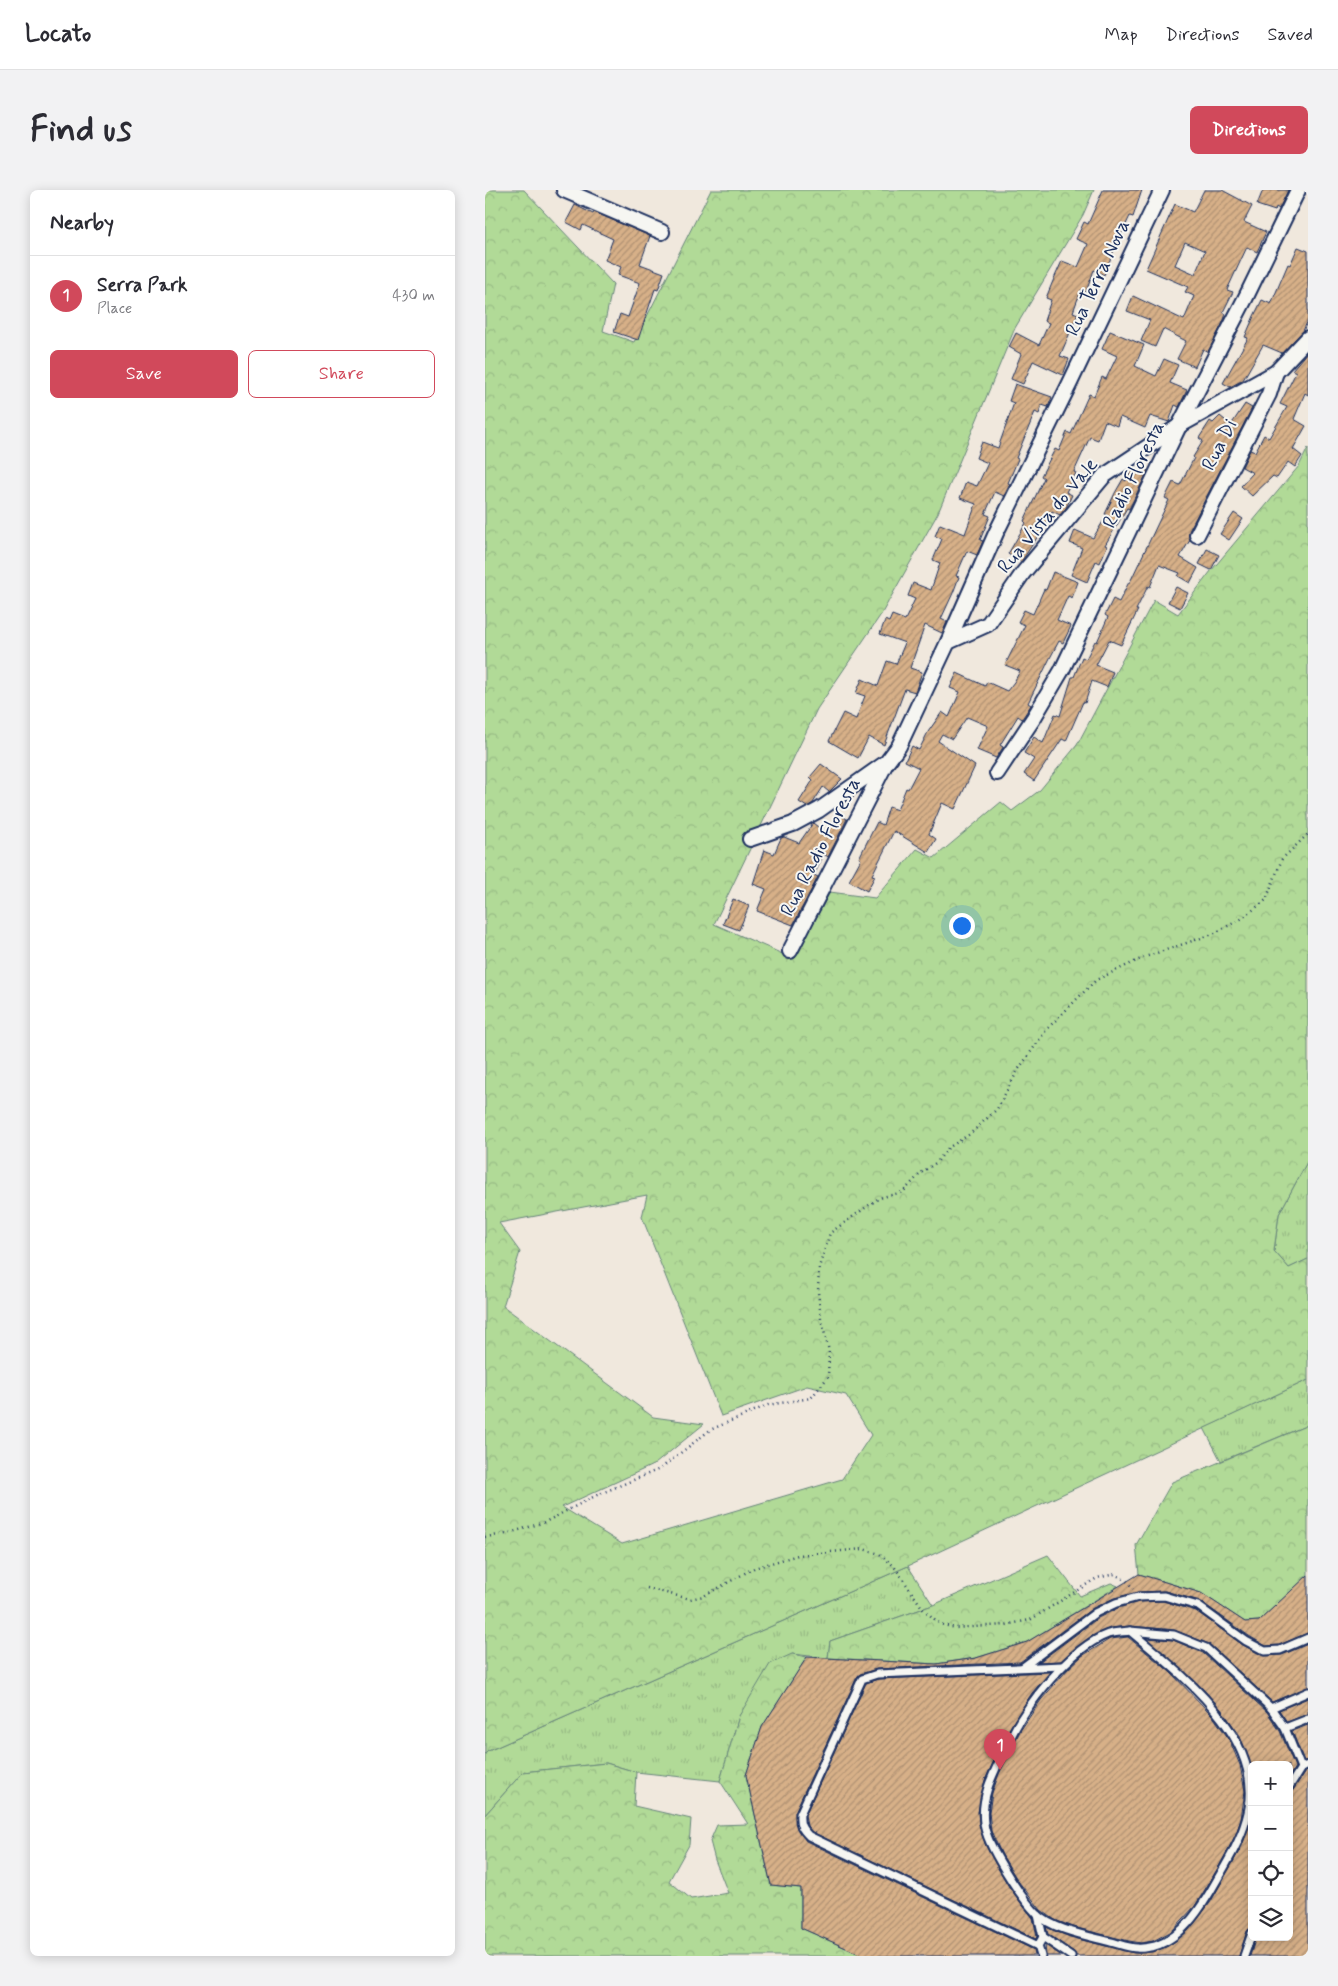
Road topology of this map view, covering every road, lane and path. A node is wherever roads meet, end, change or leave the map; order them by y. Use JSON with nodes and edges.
{"nodes":[{"id":1,"x":565,"y":190,"type":"edge"},
{"id":2,"x":1162,"y":190,"type":"edge"},
{"id":3,"x":1298,"y":190,"type":"edge"},
{"id":4,"x":662,"y":232,"type":"dead end"},
{"id":5,"x":1308,"y":338,"type":"edge"},
{"id":6,"x":1276,"y":372,"type":"junction"},
{"id":7,"x":1070,"y":383,"type":"joint"},
{"id":8,"x":1179,"y":426,"type":"junction"},
{"id":9,"x":1197,"y":535,"type":"dead end"},
{"id":10,"x":948,"y":642,"type":"junction"},
{"id":11,"x":887,"y":762,"type":"junction"},
{"id":12,"x":997,"y":773,"type":"dead end"},
{"id":13,"x":1308,"y":834,"type":"edge"},
{"id":14,"x":751,"y":839,"type":"dead end"},
{"id":15,"x":790,"y":951,"type":"dead end"},
{"id":16,"x":485,"y":1537,"type":"edge"},
{"id":17,"x":647,"y":1588,"type":"dead end"},
{"id":18,"x":1138,"y":1596,"type":"junction"},
{"id":19,"x":1130,"y":1631,"type":"junction"},
{"id":20,"x":1308,"y":1638,"type":"edge"},
{"id":21,"x":1062,"y":1666,"type":"junction"},
{"id":22,"x":1023,"y":1667,"type":"junction"},
{"id":23,"x":1308,"y":1692,"type":"edge"},
{"id":24,"x":1271,"y":1708,"type":"junction"},
{"id":25,"x":1308,"y":1719,"type":"edge"},
{"id":26,"x":1285,"y":1728,"type":"junction"},
{"id":27,"x":1304,"y":1767,"type":"edge"},
{"id":28,"x":1293,"y":1782,"type":"edge"},
{"id":29,"x":1038,"y":1915,"type":"junction"},
{"id":30,"x":1043,"y":1937,"type":"junction"},
{"id":31,"x":1249,"y":1941,"type":"edge"},
{"id":32,"x":1038,"y":1946,"type":"junction"},
{"id":33,"x":1041,"y":1956,"type":"edge"},
{"id":34,"x":1071,"y":1956,"type":"edge"},
{"id":35,"x":1244,"y":1956,"type":"edge"}],
"edges":[{"from":1,"to":4,"type":"street"},
{"from":2,"to":7,"type":"street","name":"Rua Terra Nova"},
{"from":3,"to":8,"type":"street","name":"Radio Floresta"},
{"from":5,"to":6,"type":"street","name":"Rua Vista do Vale"},
{"from":6,"to":8,"type":"street","name":"Rua Vista do Vale"},
{"from":6,"to":9,"type":"street","name":"Rua Di"},
{"from":7,"to":10,"type":"street","name":"Rua Vista do Vale"},
{"from":8,"to":10,"type":"street","name":"Rua Vista do Vale"},
{"from":8,"to":12,"type":"street","name":"Radio Floresta"},
{"from":10,"to":11,"type":"street","name":"Rua Vista do Vale"},
{"from":11,"to":14,"type":"street","name":"Rua Vista do Vale"},
{"from":11,"to":15,"type":"street","name":"Rua Radio Floresta"},
{"from":13,"to":16,"type":"path"},
{"from":17,"to":18,"type":"path"},
{"from":18,"to":20,"type":"lane"},
{"from":18,"to":22,"type":"lane"},
{"from":19,"to":21,"type":"lane"},
{"from":19,"to":24,"type":"lane"},
{"from":19,"to":29,"type":"lane"},
{"from":21,"to":22,"type":"lane"},
{"from":21,"to":29,"type":"lane"},
{"from":22,"to":32,"type":"lane"},
{"from":23,"to":24,"type":"lane"},
{"from":24,"to":26,"type":"lane"},
{"from":25,"to":26,"type":"lane"},
{"from":26,"to":27,"type":"lane"},
{"from":27,"to":28,"type":"lane"},
{"from":29,"to":30,"type":"lane"},
{"from":30,"to":32,"type":"lane"},
{"from":30,"to":34,"type":"lane"},
{"from":31,"to":35,"type":"lane"},
{"from":32,"to":33,"type":"lane"}]}
